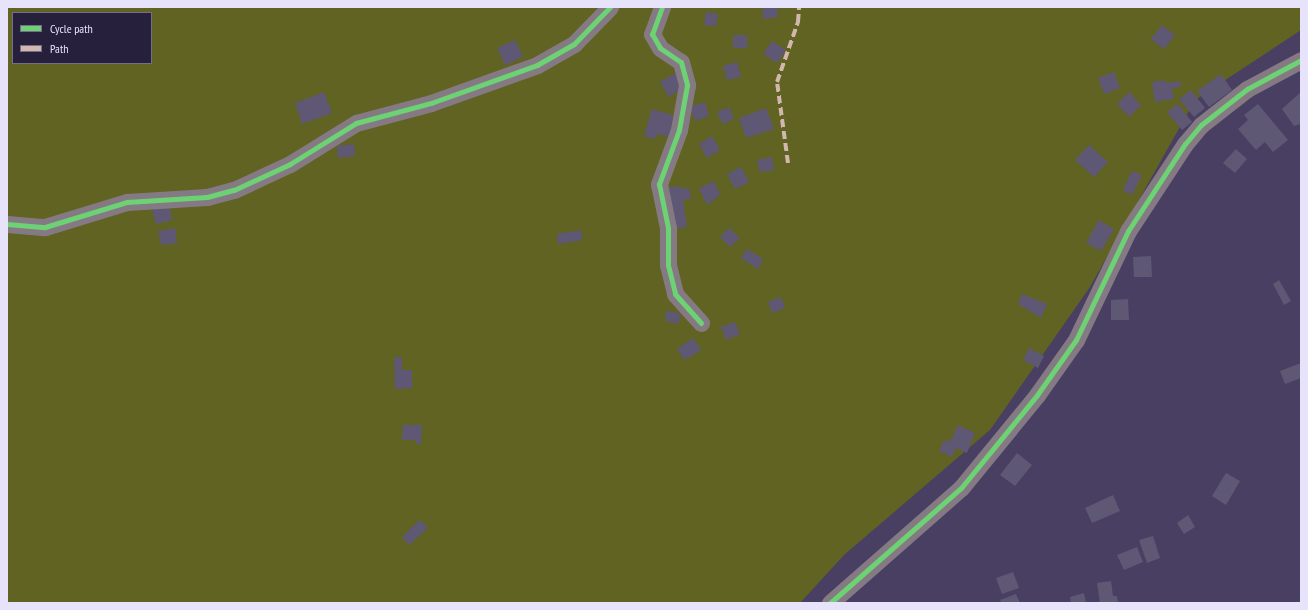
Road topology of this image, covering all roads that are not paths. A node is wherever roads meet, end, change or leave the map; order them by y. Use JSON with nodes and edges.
{"nodes":[{"id":1,"x":610,"y":7,"type":"edge"},
{"id":2,"x":662,"y":7,"type":"edge"},
{"id":3,"x":1301,"y":60,"type":"edge"},
{"id":4,"x":7,"y":224,"type":"edge"},
{"id":5,"x":701,"y":323,"type":"dead end"},
{"id":6,"x":830,"y":603,"type":"edge"}],
"edges":[{"from":1,"to":4,"type":"street"},
{"from":2,"to":5,"type":"street"},
{"from":3,"to":6,"type":"street"}]}
